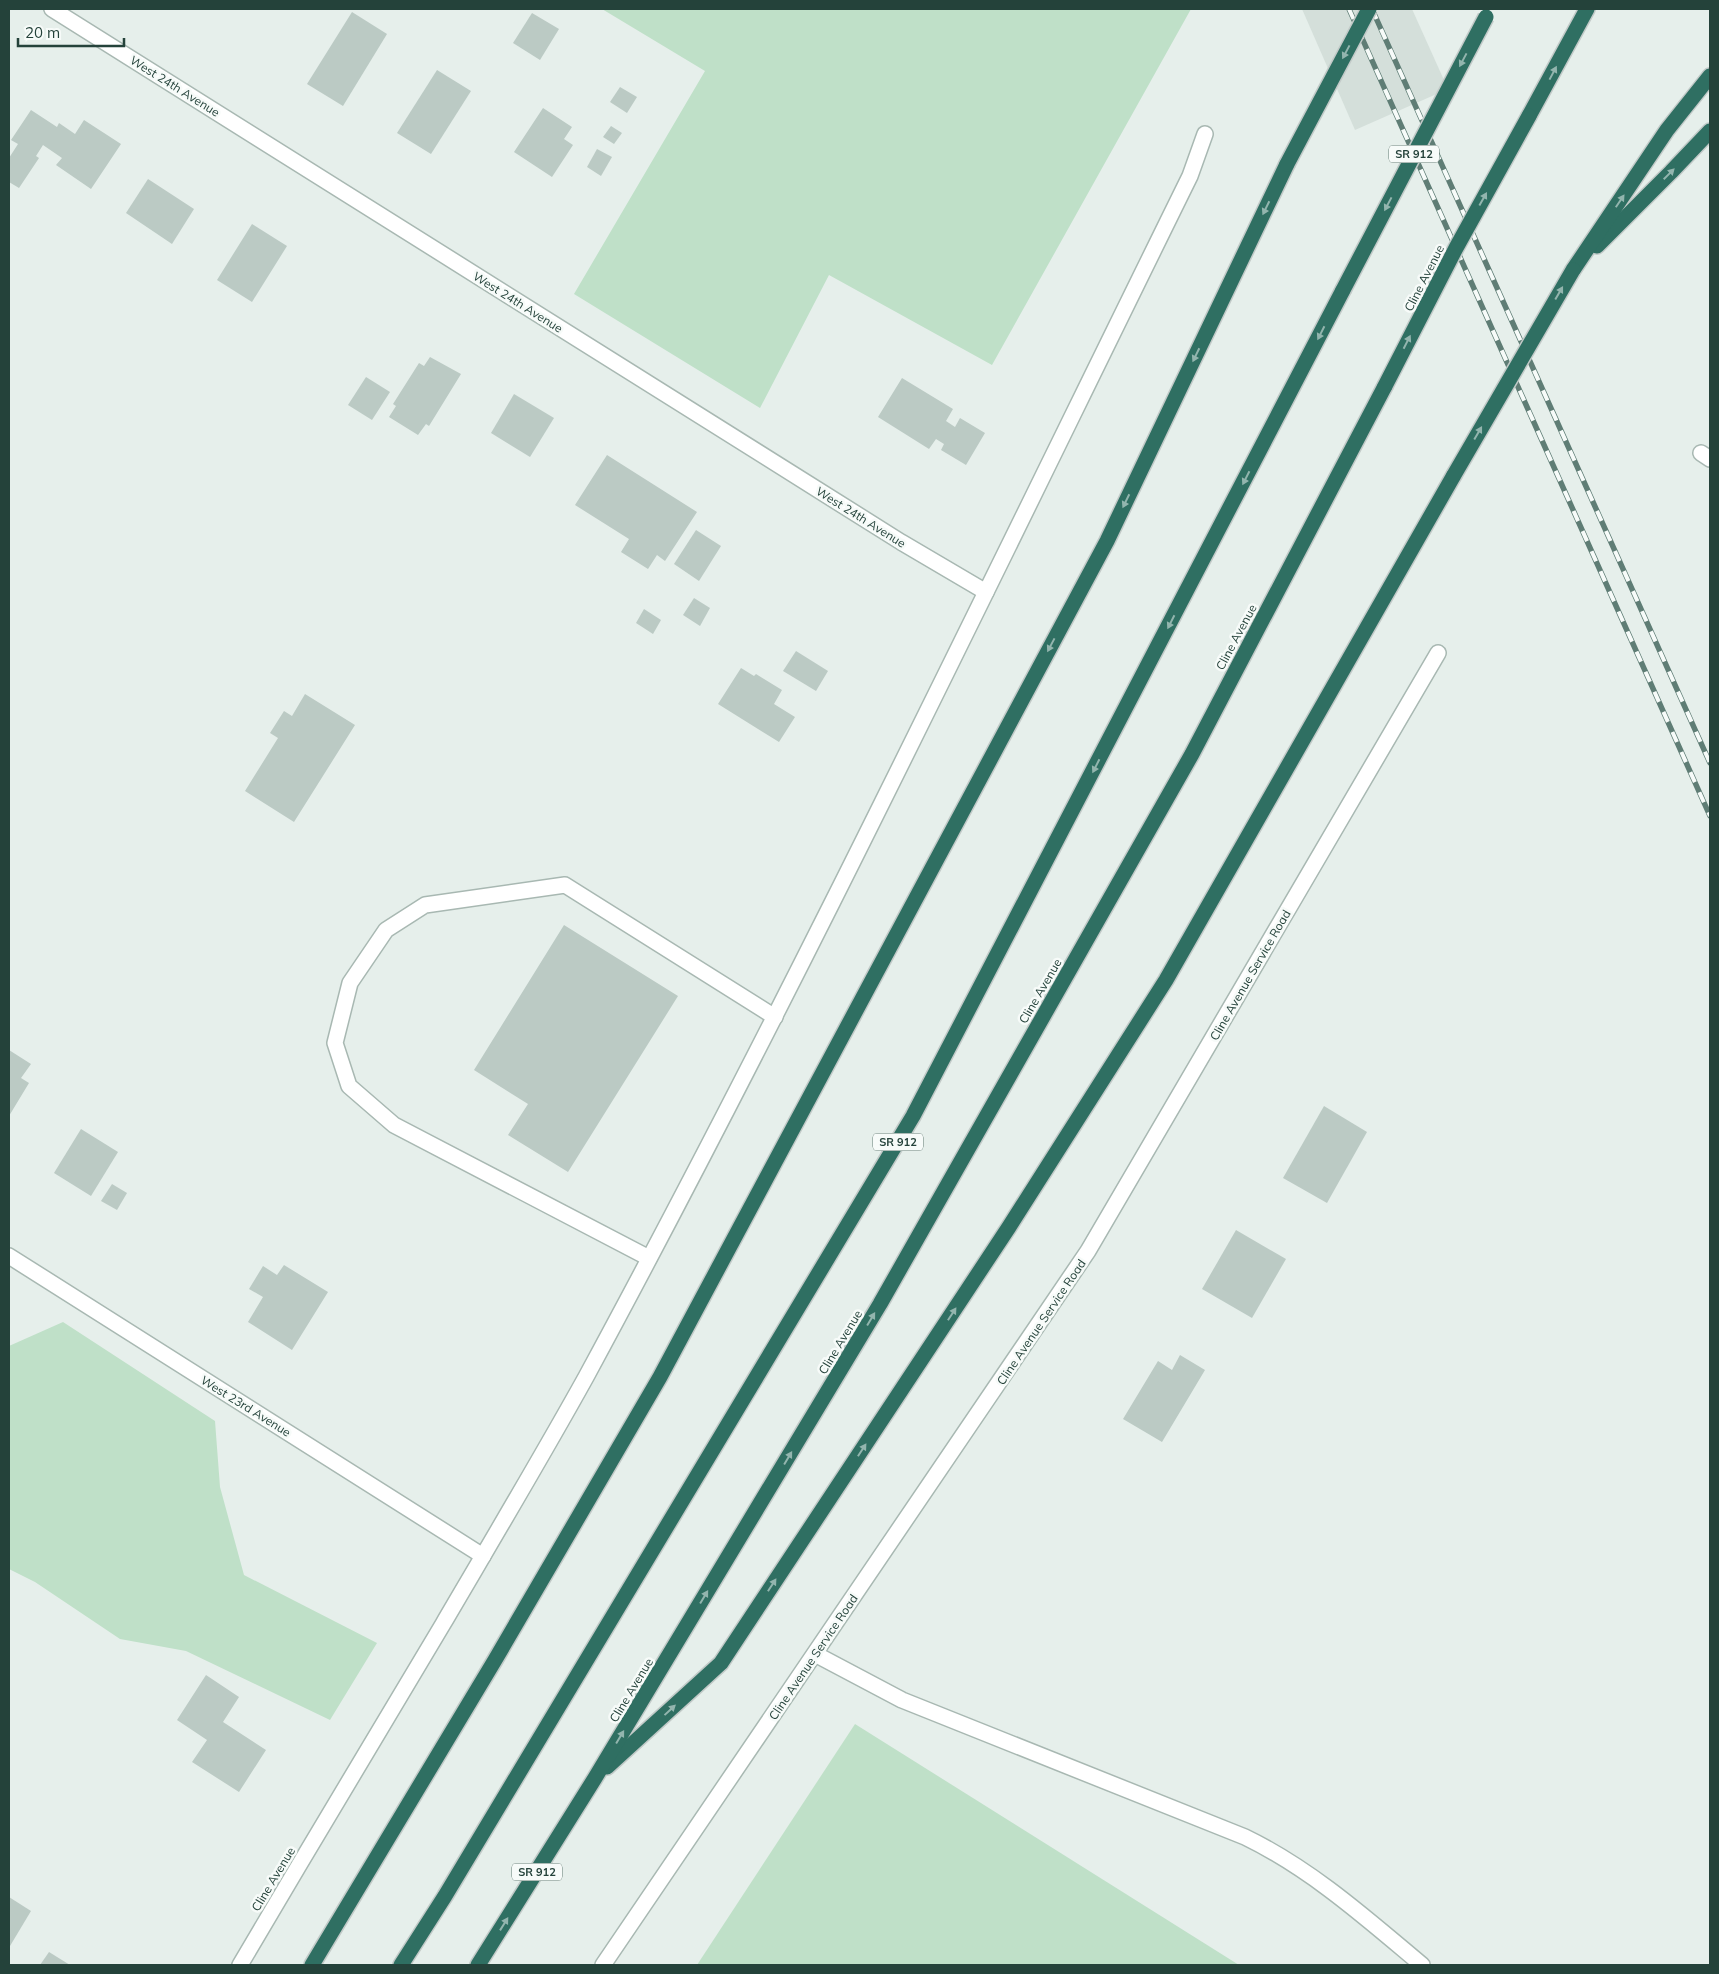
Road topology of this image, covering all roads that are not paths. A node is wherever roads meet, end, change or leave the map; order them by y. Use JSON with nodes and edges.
{"nodes":[{"id":1,"x":52,"y":9,"type":"edge"},
{"id":2,"x":1369,"y":9,"type":"edge"},
{"id":3,"x":1587,"y":9,"type":"edge"},
{"id":4,"x":1488,"y":13,"type":"edge"},
{"id":5,"x":1710,"y":76,"type":"edge"},
{"id":6,"x":1710,"y":131,"type":"edge"},
{"id":7,"x":1205,"y":134,"type":"dead end"},
{"id":8,"x":1573,"y":270,"type":"junction"},
{"id":9,"x":986,"y":592,"type":"junction"},
{"id":10,"x":1438,"y":653,"type":"dead end"},
{"id":11,"x":775,"y":1018,"type":"junction"},
{"id":12,"x":9,"y":1256,"type":"edge"},
{"id":13,"x":649,"y":1258,"type":"junction"},
{"id":14,"x":483,"y":1556,"type":"junction"},
{"id":15,"x":814,"y":1654,"type":"junction"},
{"id":16,"x":595,"y":1778,"type":"junction"},
{"id":17,"x":240,"y":1965,"type":"edge"},
{"id":18,"x":312,"y":1965,"type":"edge"},
{"id":19,"x":401,"y":1965,"type":"edge"},
{"id":20,"x":478,"y":1965,"type":"edge"},
{"id":21,"x":603,"y":1965,"type":"edge"},
{"id":22,"x":1422,"y":1965,"type":"edge"}],
"edges":[{"from":1,"to":9,"type":"street","name":"West 24th Avenue"},
{"from":2,"to":18,"type":"highway","one_way":true,"bridge":true},
{"from":16,"to":3,"type":"highway","name":"Cline Avenue","number":"SR 912","one_way":true,"bridge":true},
{"from":4,"to":19,"type":"highway","number":"SR 912","one_way":true,"bridge":true},
{"from":8,"to":5,"type":"highway","one_way":true},
{"from":8,"to":6,"type":"highway","one_way":true},
{"from":7,"to":9,"type":"street","name":"Cline Avenue"},
{"from":16,"to":8,"type":"highway","one_way":true,"bridge":true},
{"from":9,"to":11,"type":"street","name":"Cline Avenue"},
{"from":10,"to":15,"type":"street","name":"Cline Avenue Service Road"},
{"from":11,"to":13,"type":"street","name":"Cline Avenue"},
{"from":11,"to":13,"type":"street"},
{"from":12,"to":14,"type":"street","name":"West 23rd Avenue"},
{"from":13,"to":14,"type":"street","name":"Cline Avenue"},
{"from":14,"to":17,"type":"street","name":"Cline Avenue"},
{"from":15,"to":21,"type":"street","name":"Cline Avenue Service Road"},
{"from":15,"to":22,"type":"street"},
{"from":20,"to":16,"type":"highway","name":"Cline Avenue","number":"SR 912","one_way":true}]}
